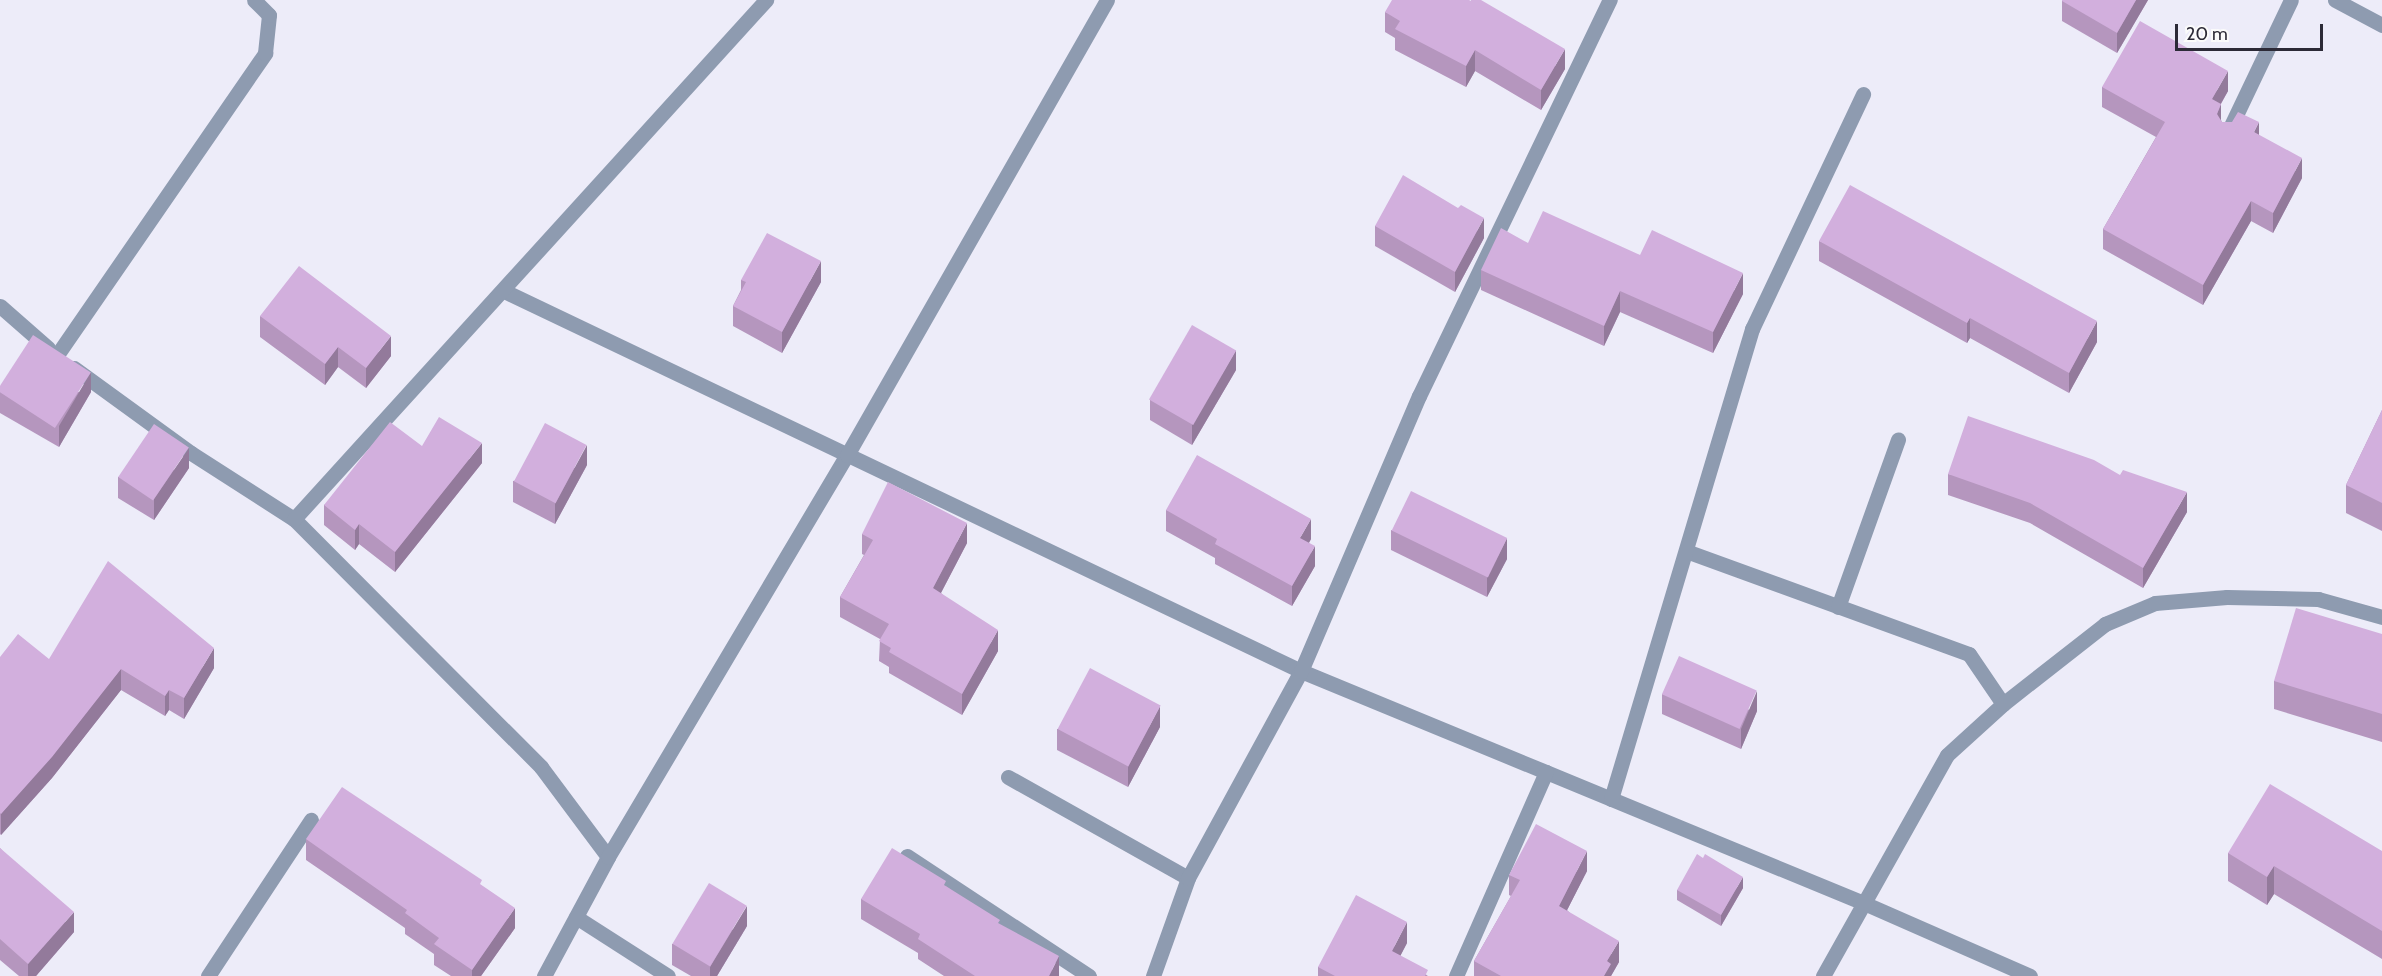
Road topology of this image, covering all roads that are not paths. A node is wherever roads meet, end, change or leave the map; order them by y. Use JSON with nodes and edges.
{"nodes":[{"id":1,"x":254,"y":0,"type":"edge"},
{"id":2,"x":766,"y":0,"type":"edge"},
{"id":3,"x":1107,"y":0,"type":"edge"},
{"id":4,"x":1610,"y":0,"type":"edge"},
{"id":5,"x":2291,"y":0,"type":"edge"},
{"id":6,"x":2335,"y":0,"type":"edge"},
{"id":7,"x":2382,"y":25,"type":"edge"},
{"id":8,"x":1863,"y":94,"type":"dead end"},
{"id":9,"x":2227,"y":134,"type":"edge"},
{"id":10,"x":504,"y":291,"type":"junction"},
{"id":11,"x":0,"y":306,"type":"edge"},
{"id":12,"x":57,"y":355,"type":"junction"},
{"id":13,"x":1898,"y":439,"type":"dead end"},
{"id":14,"x":847,"y":455,"type":"junction"},
{"id":15,"x":294,"y":519,"type":"junction"},
{"id":16,"x":1686,"y":551,"type":"junction"},
{"id":17,"x":1838,"y":606,"type":"junction"},
{"id":18,"x":2382,"y":617,"type":"edge"},
{"id":19,"x":1301,"y":671,"type":"junction"},
{"id":20,"x":2003,"y":704,"type":"junction"},
{"id":21,"x":1546,"y":772,"type":"junction"},
{"id":22,"x":1008,"y":777,"type":"dead end"},
{"id":23,"x":1611,"y":799,"type":"junction"},
{"id":24,"x":311,"y":820,"type":"dead end"},
{"id":25,"x":907,"y":856,"type":"edge"},
{"id":26,"x":608,"y":857,"type":"junction"},
{"id":27,"x":1188,"y":878,"type":"junction"},
{"id":28,"x":1866,"y":904,"type":"junction"},
{"id":29,"x":576,"y":917,"type":"junction"},
{"id":30,"x":208,"y":976,"type":"edge"},
{"id":31,"x":544,"y":976,"type":"edge"},
{"id":32,"x":668,"y":976,"type":"edge"},
{"id":33,"x":1089,"y":976,"type":"edge"},
{"id":34,"x":1153,"y":976,"type":"edge"},
{"id":35,"x":1456,"y":976,"type":"edge"},
{"id":36,"x":1823,"y":976,"type":"edge"},
{"id":37,"x":2030,"y":976,"type":"edge"}],
"edges":[{"from":1,"to":12,"type":"street"},
{"from":2,"to":10,"type":"street"},
{"from":3,"to":14,"type":"street"},
{"from":4,"to":19,"type":"street"},
{"from":5,"to":9,"type":"street"},
{"from":6,"to":7,"type":"street"},
{"from":8,"to":16,"type":"street"},
{"from":10,"to":14,"type":"street"},
{"from":10,"to":15,"type":"street"},
{"from":11,"to":12,"type":"street"},
{"from":12,"to":15,"type":"street"},
{"from":13,"to":17,"type":"street"},
{"from":14,"to":19,"type":"street"},
{"from":14,"to":26,"type":"street"},
{"from":15,"to":26,"type":"street"},
{"from":16,"to":17,"type":"street"},
{"from":16,"to":23,"type":"street"},
{"from":17,"to":20,"type":"street"},
{"from":18,"to":20,"type":"street"},
{"from":19,"to":21,"type":"street"},
{"from":19,"to":27,"type":"street"},
{"from":20,"to":28,"type":"street"},
{"from":21,"to":23,"type":"street"},
{"from":21,"to":35,"type":"street"},
{"from":22,"to":27,"type":"street"},
{"from":23,"to":28,"type":"street"},
{"from":24,"to":30,"type":"street"},
{"from":25,"to":33,"type":"street"},
{"from":26,"to":29,"type":"street"},
{"from":27,"to":34,"type":"street"},
{"from":28,"to":36,"type":"street"},
{"from":28,"to":37,"type":"street"},
{"from":29,"to":31,"type":"street"},
{"from":29,"to":32,"type":"street"}]}
